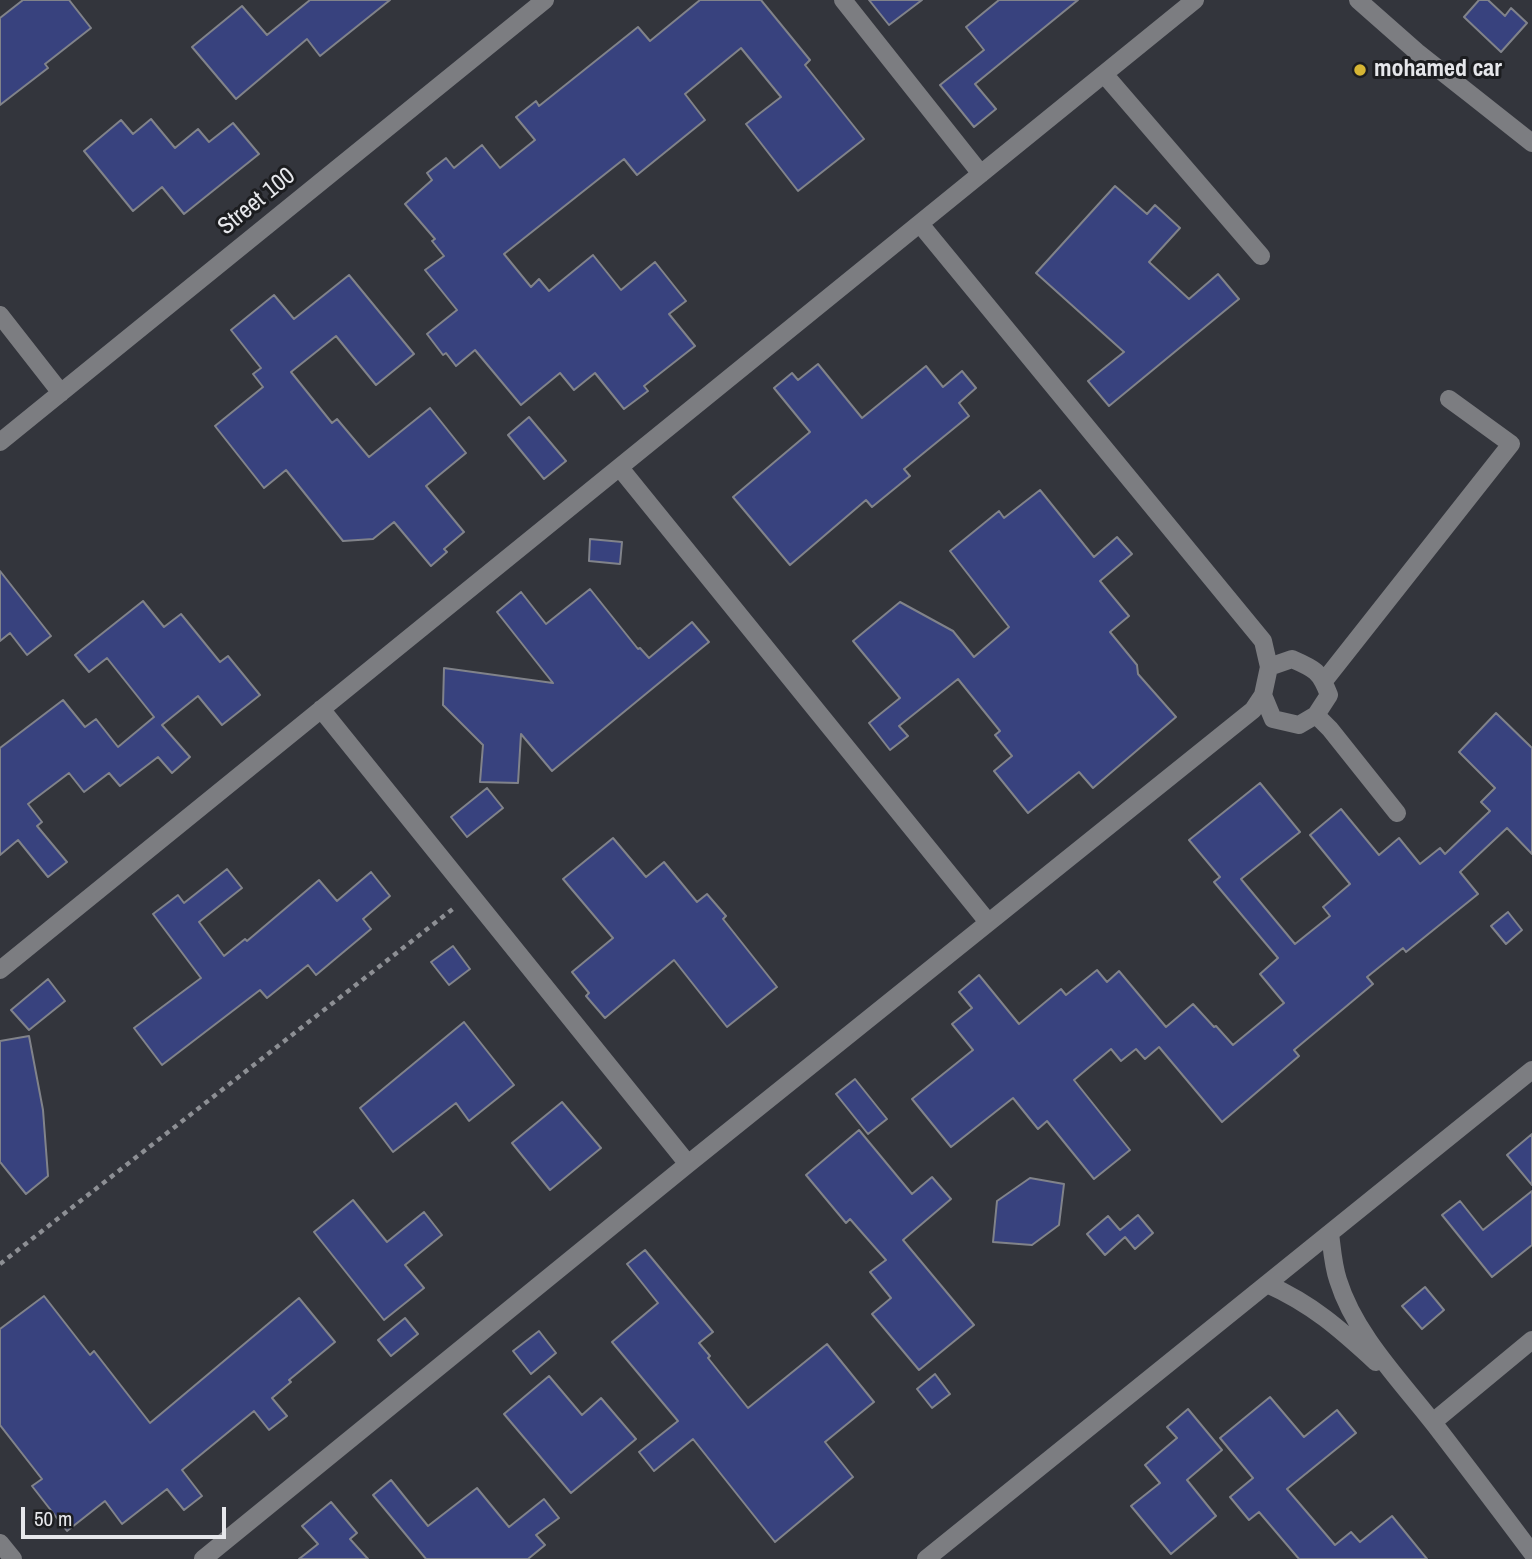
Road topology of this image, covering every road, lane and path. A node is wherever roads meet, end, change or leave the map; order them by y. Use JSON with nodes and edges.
{"nodes":[{"id":1,"x":545,"y":0,"type":"edge"},
{"id":2,"x":843,"y":0,"type":"edge"},
{"id":3,"x":1195,"y":0,"type":"edge"},
{"id":4,"x":1358,"y":0,"type":"edge"},
{"id":5,"x":1104,"y":74,"type":"junction"},
{"id":6,"x":1532,"y":143,"type":"edge"},
{"id":7,"x":981,"y":174,"type":"junction"},
{"id":8,"x":920,"y":224,"type":"junction"},
{"id":9,"x":1261,"y":256,"type":"dead end"},
{"id":10,"x":0,"y":315,"type":"edge"},
{"id":11,"x":61,"y":393,"type":"junction"},
{"id":12,"x":1448,"y":399,"type":"dead end"},
{"id":13,"x":0,"y":442,"type":"edge"},
{"id":14,"x":620,"y":468,"type":"junction"},
{"id":15,"x":1269,"y":667,"type":"junction"},
{"id":16,"x":1324,"y":681,"type":"junction"},
{"id":17,"x":1263,"y":695,"type":"junction"},
{"id":18,"x":321,"y":709,"type":"junction"},
{"id":19,"x":1316,"y":715,"type":"junction"},
{"id":20,"x":1397,"y":813,"type":"dead end"},
{"id":21,"x":471,"y":895,"type":"junction"},
{"id":22,"x":988,"y":922,"type":"junction"},
{"id":23,"x":0,"y":970,"type":"edge"},
{"id":24,"x":1532,"y":1069,"type":"edge"},
{"id":25,"x":688,"y":1164,"type":"junction"},
{"id":26,"x":1330,"y":1233,"type":"junction"},
{"id":27,"x":0,"y":1264,"type":"edge"},
{"id":28,"x":1267,"y":1284,"type":"junction"},
{"id":29,"x":1532,"y":1340,"type":"edge"},
{"id":30,"x":1404,"y":1389,"type":"junction"},
{"id":31,"x":1433,"y":1422,"type":"junction"},
{"id":32,"x":0,"y":1543,"type":"edge"},
{"id":33,"x":1532,"y":1553,"type":"edge"},
{"id":34,"x":13,"y":1559,"type":"edge"},
{"id":35,"x":203,"y":1559,"type":"edge"},
{"id":36,"x":926,"y":1559,"type":"edge"}],
"edges":[{"from":1,"to":11,"type":"street","name":"Street 100"},
{"from":2,"to":7,"type":"street"},
{"from":3,"to":5,"type":"street"},
{"from":4,"to":6,"type":"street"},
{"from":5,"to":7,"type":"street"},
{"from":5,"to":9,"type":"street"},
{"from":7,"to":8,"type":"street"},
{"from":8,"to":14,"type":"street"},
{"from":8,"to":15,"type":"street"},
{"from":10,"to":11,"type":"street"},
{"from":11,"to":13,"type":"street","name":"Street 100"},
{"from":12,"to":16,"type":"street"},
{"from":14,"to":18,"type":"street"},
{"from":14,"to":22,"type":"street"},
{"from":15,"to":16,"type":"street"},
{"from":15,"to":17,"type":"street"},
{"from":16,"to":19,"type":"street"},
{"from":17,"to":19,"type":"street"},
{"from":17,"to":22,"type":"street"},
{"from":18,"to":21,"type":"street"},
{"from":18,"to":23,"type":"street"},
{"from":19,"to":20,"type":"street"},
{"from":21,"to":25,"type":"street"},
{"from":21,"to":27,"type":"path"},
{"from":22,"to":25,"type":"street"},
{"from":24,"to":26,"type":"street"},
{"from":25,"to":35,"type":"street"},
{"from":26,"to":28,"type":"street"},
{"from":26,"to":30,"type":"street"},
{"from":28,"to":30,"type":"street"},
{"from":28,"to":36,"type":"street"},
{"from":29,"to":31,"type":"street"},
{"from":30,"to":31,"type":"street"},
{"from":31,"to":33,"type":"street"},
{"from":32,"to":34,"type":"street"}]}
